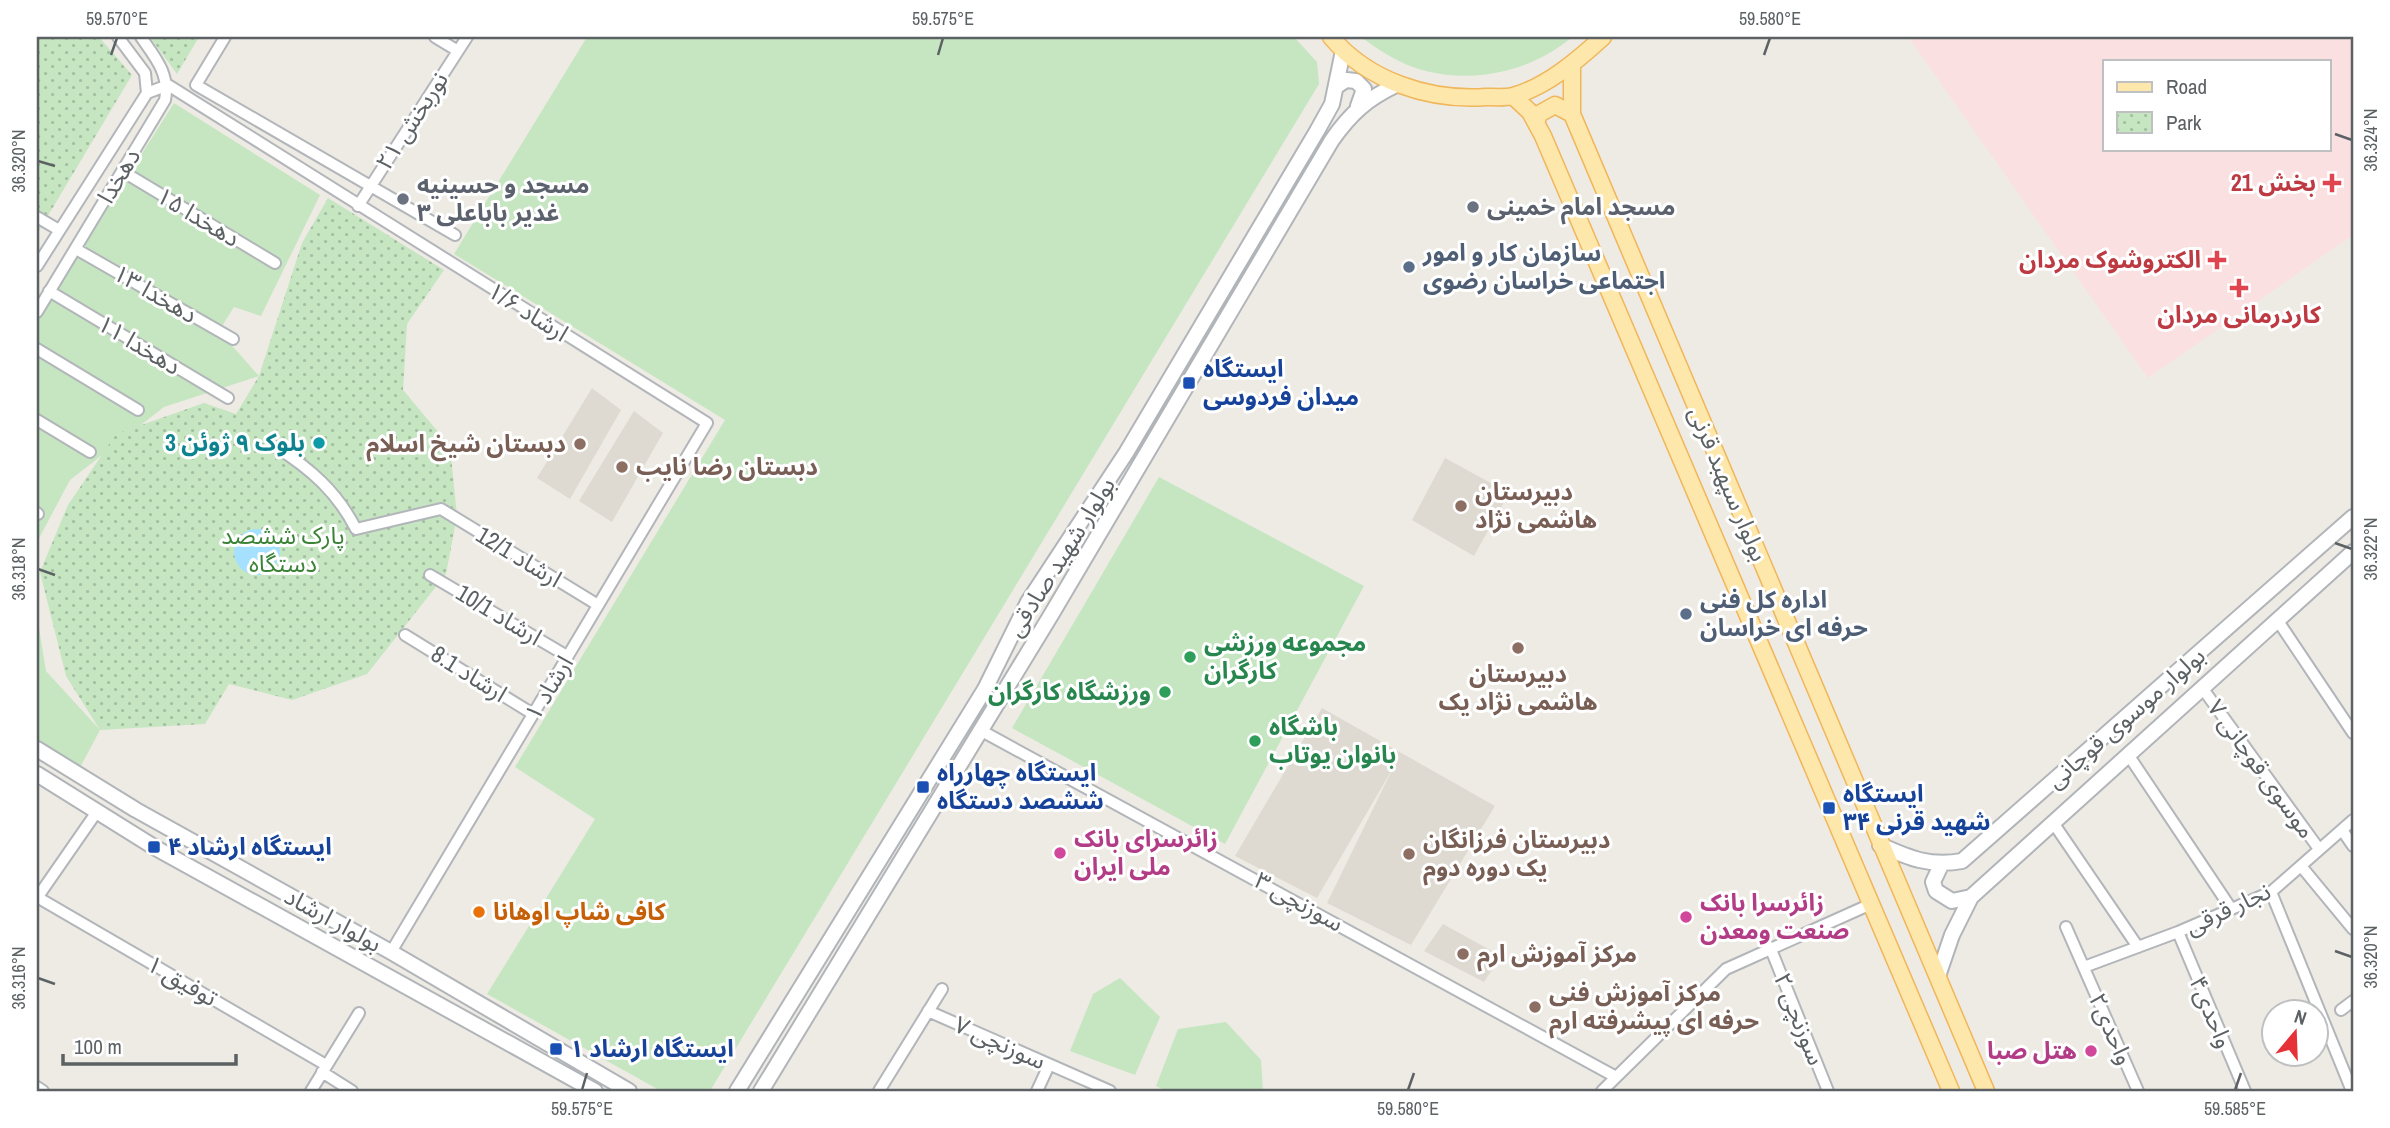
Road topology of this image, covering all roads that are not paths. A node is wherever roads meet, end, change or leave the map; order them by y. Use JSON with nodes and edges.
{"nodes":[{"id":1,"x":118,"y":37,"type":"edge"},
{"id":2,"x":141,"y":37,"type":"edge"},
{"id":3,"x":225,"y":37,"type":"edge"},
{"id":4,"x":435,"y":37,"type":"edge"},
{"id":5,"x":467,"y":37,"type":"edge"},
{"id":6,"x":1331,"y":37,"type":"edge"},
{"id":7,"x":1602,"y":37,"type":"edge"},
{"id":8,"x":458,"y":51,"type":"junction"},
{"id":9,"x":1343,"y":51,"type":"junction"},
{"id":10,"x":1572,"y":66,"type":"junction"},
{"id":11,"x":168,"y":85,"type":"junction"},
{"id":12,"x":1396,"y":85,"type":"junction"},
{"id":13,"x":1337,"y":86,"type":"junction"},
{"id":14,"x":147,"y":93,"type":"junction"},
{"id":15,"x":1513,"y":96,"type":"junction"},
{"id":16,"x":1358,"y":108,"type":"junction"},
{"id":17,"x":1572,"y":114,"type":"junction"},
{"id":18,"x":1536,"y":123,"type":"junction"},
{"id":19,"x":122,"y":172,"type":"junction"},
{"id":20,"x":370,"y":186,"type":"junction"},
{"id":21,"x":354,"y":203,"type":"junction"},
{"id":22,"x":37,"y":217,"type":"edge"},
{"id":23,"x":59,"y":230,"type":"junction"},
{"id":24,"x":455,"y":236,"type":"dead end"},
{"id":25,"x":76,"y":248,"type":"junction"},
{"id":26,"x":275,"y":263,"type":"dead end"},
{"id":27,"x":37,"y":266,"type":"edge"},
{"id":28,"x":49,"y":292,"type":"junction"},
{"id":29,"x":37,"y":312,"type":"edge"},
{"id":30,"x":233,"y":339,"type":"dead end"},
{"id":31,"x":37,"y":349,"type":"edge"},
{"id":32,"x":228,"y":398,"type":"dead end"},
{"id":33,"x":138,"y":410,"type":"dead end"},
{"id":34,"x":37,"y":420,"type":"edge"},
{"id":35,"x":707,"y":423,"type":"joint"},
{"id":36,"x":276,"y":447,"type":"dead end"},
{"id":37,"x":90,"y":452,"type":"dead end"},
{"id":38,"x":2353,"y":517,"type":"edge"},
{"id":39,"x":2353,"y":552,"type":"edge"},
{"id":40,"x":430,"y":575,"type":"dead end"},
{"id":41,"x":1028,"y":602,"type":"junction"},
{"id":42,"x":598,"y":605,"type":"junction"},
{"id":43,"x":1051,"y":615,"type":"junction"},
{"id":44,"x":2278,"y":621,"type":"junction"},
{"id":45,"x":405,"y":635,"type":"dead end"},
{"id":46,"x":568,"y":656,"type":"junction"},
{"id":47,"x":2203,"y":689,"type":"junction"},
{"id":48,"x":533,"y":714,"type":"junction"},
{"id":49,"x":981,"y":730,"type":"junction"},
{"id":50,"x":2353,"y":733,"type":"edge"},
{"id":51,"x":37,"y":749,"type":"edge"},
{"id":52,"x":2129,"y":756,"type":"junction"},
{"id":53,"x":37,"y":774,"type":"edge"},
{"id":54,"x":96,"y":813,"type":"junction"},
{"id":55,"x":2353,"y":820,"type":"edge"},
{"id":56,"x":2054,"y":824,"type":"junction"},
{"id":57,"x":2342,"y":830,"type":"junction"},
{"id":58,"x":1880,"y":845,"type":"junction"},
{"id":59,"x":2353,"y":846,"type":"edge"},
{"id":60,"x":2319,"y":849,"type":"junction"},
{"id":61,"x":1941,"y":865,"type":"junction"},
{"id":62,"x":2301,"y":866,"type":"junction"},
{"id":63,"x":2271,"y":892,"type":"junction"},
{"id":64,"x":1971,"y":897,"type":"junction"},
{"id":65,"x":37,"y":898,"type":"edge"},
{"id":66,"x":1871,"y":904,"type":"junction"},
{"id":67,"x":2230,"y":907,"type":"junction"},
{"id":68,"x":2066,"y":927,"type":"dead end"},
{"id":69,"x":2353,"y":929,"type":"edge"},
{"id":70,"x":2178,"y":932,"type":"junction"},
{"id":71,"x":1770,"y":947,"type":"junction"},
{"id":72,"x":2138,"y":947,"type":"junction"},
{"id":73,"x":391,"y":953,"type":"junction"},
{"id":74,"x":2084,"y":967,"type":"junction"},
{"id":75,"x":1938,"y":976,"type":"junction"},
{"id":76,"x":942,"y":989,"type":"dead end"},
{"id":77,"x":2353,"y":1001,"type":"edge"},
{"id":78,"x":2341,"y":1010,"type":"dead end"},
{"id":79,"x":928,"y":1011,"type":"junction"},
{"id":80,"x":359,"y":1013,"type":"dead end"},
{"id":81,"x":1049,"y":1065,"type":"junction"},
{"id":82,"x":324,"y":1069,"type":"junction"},
{"id":83,"x":1616,"y":1077,"type":"junction"},
{"id":84,"x":37,"y":1087,"type":"edge"},
{"id":85,"x":43,"y":1091,"type":"edge"},
{"id":86,"x":311,"y":1091,"type":"edge"},
{"id":87,"x":352,"y":1091,"type":"edge"},
{"id":88,"x":595,"y":1091,"type":"edge"},
{"id":89,"x":629,"y":1091,"type":"edge"},
{"id":90,"x":737,"y":1091,"type":"edge"},
{"id":91,"x":761,"y":1091,"type":"edge"},
{"id":92,"x":879,"y":1091,"type":"edge"},
{"id":93,"x":1037,"y":1091,"type":"edge"},
{"id":94,"x":1110,"y":1091,"type":"edge"},
{"id":95,"x":1602,"y":1091,"type":"edge"},
{"id":96,"x":1828,"y":1091,"type":"edge"},
{"id":97,"x":1951,"y":1091,"type":"edge"},
{"id":98,"x":1986,"y":1091,"type":"edge"},
{"id":99,"x":2138,"y":1091,"type":"edge"},
{"id":100,"x":2245,"y":1091,"type":"edge"},
{"id":101,"x":2352,"y":1091,"type":"edge"}],
"edges":[{"from":1,"to":14,"type":"street"},
{"from":2,"to":11,"type":"street"},
{"from":3,"to":20,"type":"street"},
{"from":4,"to":8,"type":"street"},
{"from":5,"to":8,"type":"street","name":"نوربخش ۲۱"},
{"from":6,"to":9,"type":"main road"},
{"from":7,"to":10,"type":"main road"},
{"from":8,"to":20,"type":"street","name":"نوربخش ۲۱"},
{"from":9,"to":12,"type":"main road"},
{"from":9,"to":13,"type":"main road","name":"بولوار شهید صادقی"},
{"from":10,"to":15,"type":"main road"},
{"from":10,"to":17,"type":"main road","name":"بولوار سپهبد قرنی"},
{"from":11,"to":14,"type":"street"},
{"from":11,"to":19,"type":"street","name":"دهخدا"},
{"from":11,"to":21,"type":"street","name":"ارشاد ۱/۶"},
{"from":12,"to":15,"type":"main road"},
{"from":12,"to":16,"type":"main road","name":"بولوار شهید صادقی"},
{"from":13,"to":16,"type":"main road"},
{"from":13,"to":41,"type":"main road","name":"بولوار شهید صادقی"},
{"from":14,"to":23,"type":"street","name":"دهخدا"},
{"from":15,"to":18,"type":"main road","name":"بولوار سپهبد قرنی"},
{"from":16,"to":43,"type":"main road","name":"بولوار شهید صادقی"},
{"from":17,"to":18,"type":"main road"},
{"from":17,"to":58,"type":"main road","name":"بولوار سپهبد قرنی"},
{"from":18,"to":66,"type":"main road","name":"بولوار سپهبد قرنی"},
{"from":19,"to":25,"type":"street","name":"دهخدا"},
{"from":19,"to":26,"type":"street","name":"دهخدا ۱۵"},
{"from":20,"to":21,"type":"street","name":"نوربخش ۲۱"},
{"from":20,"to":24,"type":"street"},
{"from":21,"to":35,"type":"street","name":"ارشاد ۱/۶"},
{"from":22,"to":23,"type":"street"},
{"from":23,"to":27,"type":"street","name":"دهخدا"},
{"from":25,"to":28,"type":"street","name":"دهخدا"},
{"from":25,"to":30,"type":"street","name":"دهخدا ۱۳"},
{"from":28,"to":29,"type":"street","name":"دهخدا"},
{"from":28,"to":32,"type":"street","name":"دهخدا ۱۱"},
{"from":31,"to":33,"type":"street"},
{"from":34,"to":37,"type":"street"},
{"from":35,"to":42,"type":"street","name":"ارشاد ۱"},
{"from":36,"to":42,"type":"street","name":"ارشاد 12/1"},
{"from":38,"to":61,"type":"main road","name":"بولوار موسوی قوچانی"},
{"from":39,"to":44,"type":"main road","name":"بولوار موسوی قوچانی"},
{"from":40,"to":46,"type":"street","name":"ارشاد 10/1"},
{"from":41,"to":43,"type":"main road"},
{"from":41,"to":90,"type":"main road","name":"بولوار شهید صادقی"},
{"from":42,"to":46,"type":"street","name":"ارشاد ۱"},
{"from":43,"to":49,"type":"main road","name":"بولوار شهید صادقی"},
{"from":44,"to":47,"type":"main road","name":"بولوار موسوی قوچانی"},
{"from":44,"to":50,"type":"street"},
{"from":45,"to":48,"type":"street","name":"ارشاد 8.1"},
{"from":46,"to":48,"type":"street","name":"ارشاد ۱"},
{"from":47,"to":52,"type":"main road","name":"بولوار موسوی قوچانی"},
{"from":47,"to":60,"type":"street","name":"موسوی قوچانی ۷"},
{"from":48,"to":73,"type":"street","name":"ارشاد ۱"},
{"from":49,"to":83,"type":"street","name":"سوزنچی ۳"},
{"from":49,"to":91,"type":"main road","name":"بولوار شهید صادقی"},
{"from":51,"to":73,"type":"main road","name":"بولوار ارشاد"},
{"from":52,"to":56,"type":"main road","name":"بولوار موسوی قوچانی"},
{"from":52,"to":67,"type":"street"},
{"from":53,"to":54,"type":"main road","name":"بولوار ارشاد"},
{"from":54,"to":65,"type":"street"},
{"from":54,"to":88,"type":"main road","name":"بولوار ارشاد"},
{"from":55,"to":57,"type":"street","name":"نجار قرقی"},
{"from":56,"to":64,"type":"main road","name":"بولوار موسوی قوچانی"},
{"from":56,"to":72,"type":"street"},
{"from":57,"to":59,"type":"street"},
{"from":57,"to":60,"type":"street","name":"نجار قرقی"},
{"from":58,"to":61,"type":"main road"},
{"from":58,"to":75,"type":"main road","name":"بولوار سپهبد قرنی"},
{"from":60,"to":62,"type":"street","name":"نجار قرقی"},
{"from":61,"to":64,"type":"main road"},
{"from":62,"to":63,"type":"street","name":"نجار قرقی"},
{"from":62,"to":69,"type":"street"},
{"from":63,"to":67,"type":"street","name":"نجار قرقی"},
{"from":63,"to":101,"type":"street"},
{"from":64,"to":75,"type":"main road","name":"بولوار موسوی قوچانی"},
{"from":65,"to":82,"type":"street","name":"توفیق ۱"},
{"from":66,"to":71,"type":"street"},
{"from":66,"to":97,"type":"main road","name":"بولوار سپهبد قرنی"},
{"from":67,"to":70,"type":"street","name":"نجار قرقی"},
{"from":68,"to":74,"type":"street","name":"واحدی۲"},
{"from":70,"to":72,"type":"street","name":"نجار قرقی"},
{"from":70,"to":100,"type":"street","name":"واحدی۴"},
{"from":71,"to":83,"type":"street"},
{"from":71,"to":96,"type":"street","name":"سوزنچی ۲"},
{"from":72,"to":74,"type":"street","name":"نجار قرقی"},
{"from":73,"to":89,"type":"main road","name":"بولوار ارشاد"},
{"from":74,"to":99,"type":"street","name":"واحدی۲"},
{"from":75,"to":98,"type":"main road","name":"بولوار سپهبد قرنی"},
{"from":76,"to":79,"type":"street"},
{"from":77,"to":78,"type":"street"},
{"from":79,"to":81,"type":"street","name":"سوزنچی ۷"},
{"from":79,"to":92,"type":"street"},
{"from":80,"to":82,"type":"street"},
{"from":81,"to":93,"type":"street"},
{"from":81,"to":94,"type":"street","name":"سوزنچی ۷"},
{"from":82,"to":86,"type":"street"},
{"from":82,"to":87,"type":"street","name":"توفیق ۱"},
{"from":83,"to":95,"type":"street"},
{"from":84,"to":85,"type":"street"}]}
